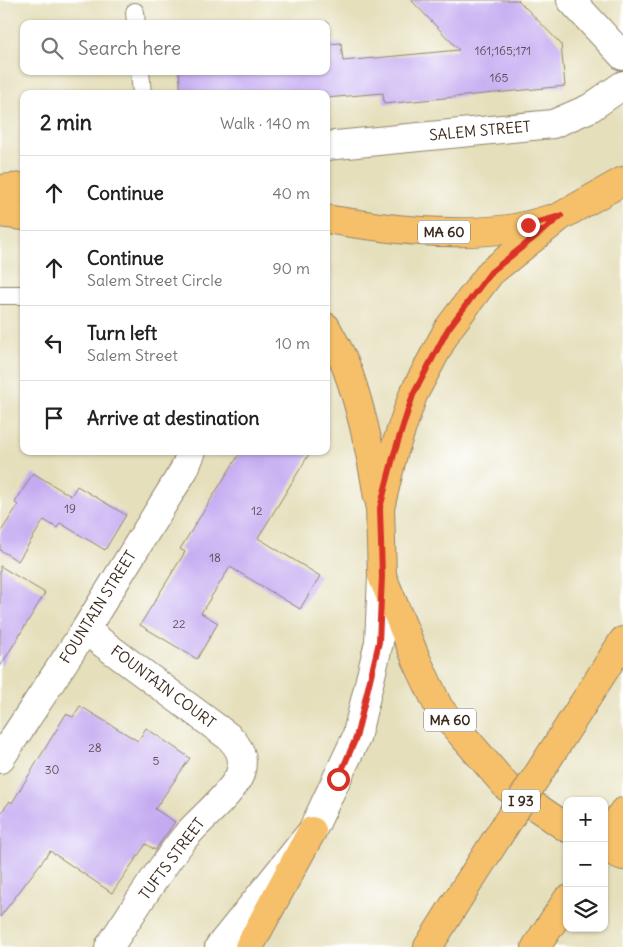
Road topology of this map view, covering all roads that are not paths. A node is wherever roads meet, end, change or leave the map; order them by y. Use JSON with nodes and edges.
{"nodes":[{"id":1,"x":571,"y":0,"type":"edge"},
{"id":2,"x":623,"y":56,"type":"edge"},
{"id":3,"x":140,"y":75,"type":"edge"},
{"id":4,"x":623,"y":84,"type":"edge"},
{"id":5,"x":142,"y":90,"type":"edge"},
{"id":6,"x":330,"y":146,"type":"edge"},
{"id":7,"x":623,"y":181,"type":"edge"},
{"id":8,"x":20,"y":187,"type":"edge"},
{"id":9,"x":0,"y":189,"type":"edge"},
{"id":10,"x":0,"y":212,"type":"edge"},
{"id":11,"x":20,"y":215,"type":"edge"},
{"id":12,"x":561,"y":216,"type":"junction"},
{"id":13,"x":330,"y":220,"type":"edge"},
{"id":14,"x":0,"y":295,"type":"edge"},
{"id":15,"x":20,"y":295,"type":"edge"},
{"id":16,"x":330,"y":335,"type":"edge"},
{"id":17,"x":190,"y":455,"type":"edge"},
{"id":18,"x":380,"y":508,"type":"junction"},
{"id":19,"x":382,"y":576,"type":"junction"},
{"id":20,"x":85,"y":630,"type":"junction"},
{"id":21,"x":623,"y":641,"type":"edge"},
{"id":22,"x":238,"y":747,"type":"joint"},
{"id":23,"x":0,"y":759,"type":"edge"},
{"id":24,"x":623,"y":812,"type":"edge"},
{"id":25,"x":563,"y":825,"type":"edge"},
{"id":26,"x":312,"y":832,"type":"junction"},
{"id":27,"x":608,"y":835,"type":"edge"},
{"id":28,"x":608,"y":850,"type":"edge"},
{"id":29,"x":623,"y":856,"type":"edge"},
{"id":30,"x":563,"y":906,"type":"edge"},
{"id":31,"x":109,"y":947,"type":"edge"},
{"id":32,"x":219,"y":947,"type":"edge"},
{"id":33,"x":249,"y":947,"type":"edge"},
{"id":34,"x":428,"y":947,"type":"edge"},
{"id":35,"x":536,"y":947,"type":"edge"}],
"edges":[{"from":1,"to":2,"type":"street"},
{"from":3,"to":5,"type":"lane"},
{"from":4,"to":6,"type":"street","name":"SALEM STREET"},
{"from":7,"to":12,"type":"main road","number":"MA 60"},
{"from":8,"to":9,"type":"main road"},
{"from":10,"to":11,"type":"main road"},
{"from":12,"to":13,"type":"main road","number":"MA 60"},
{"from":12,"to":18,"type":"main road"},
{"from":14,"to":15,"type":"lane"},
{"from":16,"to":18,"type":"main road","number":"MA 60"},
{"from":17,"to":20,"type":"street","name":"FOUNTAIN STREET"},
{"from":18,"to":19,"type":"main road","number":"MA 60"},
{"from":19,"to":25,"type":"main road","number":"MA 60"},
{"from":19,"to":26,"type":"street"},
{"from":20,"to":22,"type":"street","name":"FOUNTAIN COURT"},
{"from":20,"to":23,"type":"street","name":"FOUNTAIN STREET"},
{"from":21,"to":34,"type":"main road","number":"I 93","bridge":true},
{"from":22,"to":31,"type":"street","name":"TUFTS STREET"},
{"from":24,"to":27,"type":"main road"},
{"from":26,"to":32,"type":"street"},
{"from":26,"to":33,"type":"main road"},
{"from":28,"to":29,"type":"main road"},
{"from":30,"to":35,"type":"main road"}]}
